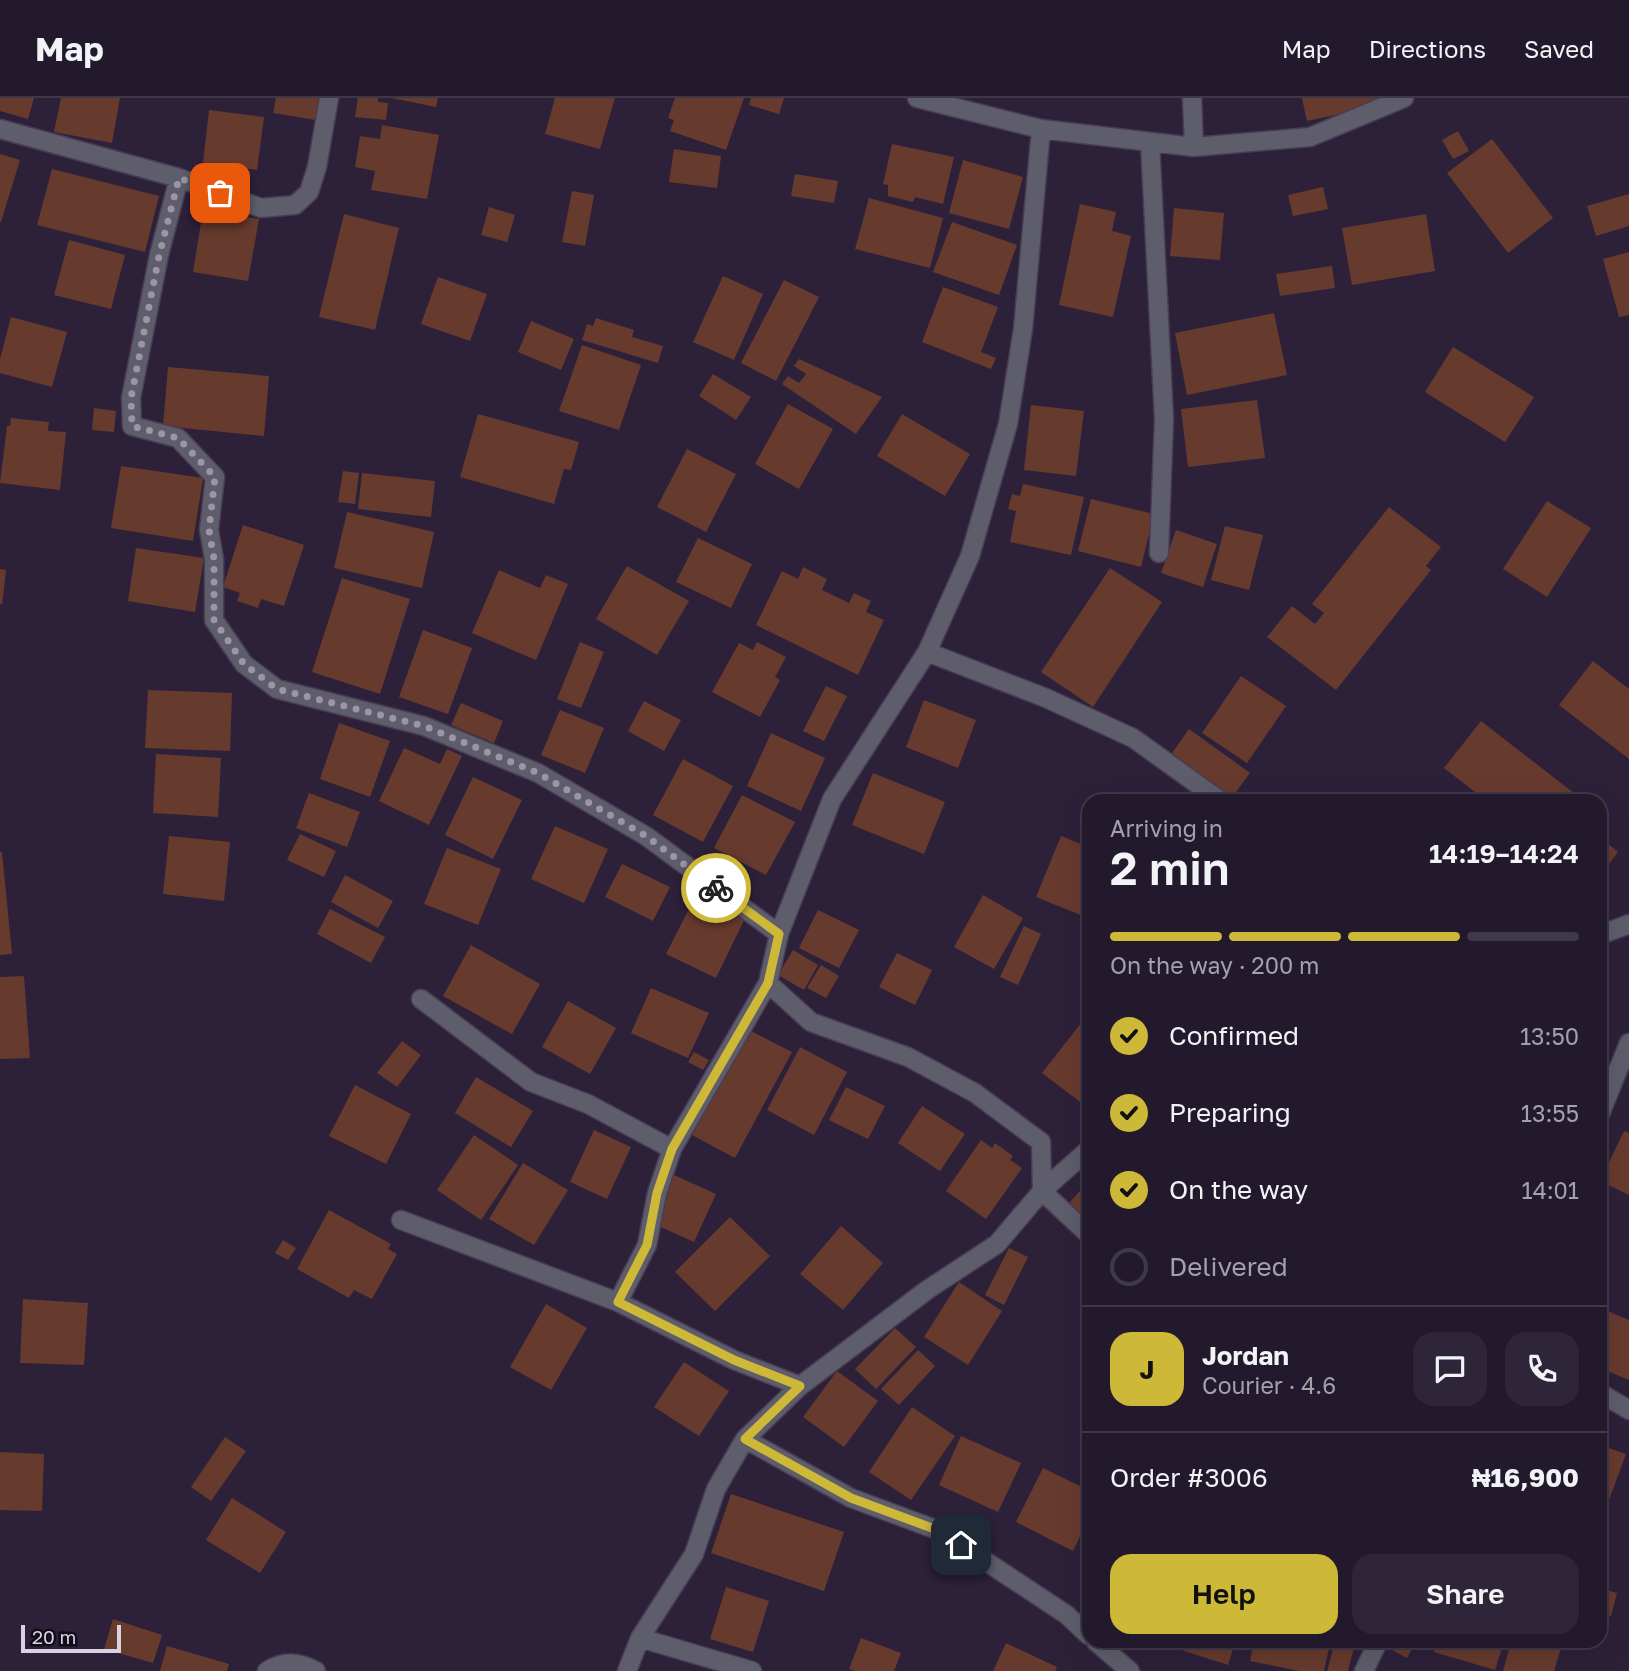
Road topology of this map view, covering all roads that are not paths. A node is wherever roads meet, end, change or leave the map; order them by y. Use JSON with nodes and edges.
{"nodes":[{"id":1,"x":329,"y":98,"type":"edge"},
{"id":2,"x":917,"y":98,"type":"edge"},
{"id":3,"x":1192,"y":98,"type":"edge"},
{"id":4,"x":1404,"y":98,"type":"edge"},
{"id":5,"x":0,"y":129,"type":"edge"},
{"id":6,"x":1041,"y":129,"type":"junction"},
{"id":7,"x":1150,"y":142,"type":"junction"},
{"id":8,"x":1194,"y":146,"type":"junction"},
{"id":9,"x":179,"y":178,"type":"junction"},
{"id":10,"x":1159,"y":552,"type":"dead end"},
{"id":11,"x":927,"y":652,"type":"junction"},
{"id":12,"x":1211,"y":794,"type":"edge"},
{"id":13,"x":1629,"y":924,"type":"edge"},
{"id":14,"x":1607,"y":932,"type":"edge"},
{"id":15,"x":779,"y":934,"type":"junction"},
{"id":16,"x":768,"y":983,"type":"junction"},
{"id":17,"x":421,"y":999,"type":"dead end"},
{"id":18,"x":1629,"y":1043,"type":"edge"},
{"id":19,"x":1607,"y":1097,"type":"edge"},
{"id":20,"x":672,"y":1149,"type":"junction"},
{"id":21,"x":1082,"y":1155,"type":"edge"},
{"id":22,"x":1042,"y":1191,"type":"junction"},
{"id":23,"x":401,"y":1220,"type":"dead end"},
{"id":24,"x":1082,"y":1228,"type":"edge"},
{"id":25,"x":618,"y":1302,"type":"junction"},
{"id":26,"x":800,"y":1386,"type":"junction"},
{"id":27,"x":1607,"y":1397,"type":"edge"},
{"id":28,"x":1629,"y":1410,"type":"edge"},
{"id":29,"x":745,"y":1439,"type":"junction"},
{"id":30,"x":1082,"y":1629,"type":"edge"},
{"id":31,"x":640,"y":1637,"type":"junction"},
{"id":32,"x":1103,"y":1648,"type":"edge"},
{"id":33,"x":1375,"y":1648,"type":"edge"},
{"id":34,"x":267,"y":1671,"type":"edge"},
{"id":35,"x":316,"y":1671,"type":"edge"},
{"id":36,"x":627,"y":1671,"type":"edge"},
{"id":37,"x":752,"y":1671,"type":"edge"},
{"id":38,"x":1130,"y":1671,"type":"edge"},
{"id":39,"x":1364,"y":1671,"type":"edge"}],
"edges":[{"from":1,"to":9,"type":"street"},
{"from":2,"to":6,"type":"street"},
{"from":3,"to":8,"type":"street"},
{"from":4,"to":8,"type":"street"},
{"from":5,"to":9,"type":"street"},
{"from":6,"to":7,"type":"street"},
{"from":6,"to":11,"type":"street"},
{"from":7,"to":8,"type":"street"},
{"from":7,"to":10,"type":"street"},
{"from":9,"to":15,"type":"street"},
{"from":11,"to":12,"type":"street"},
{"from":11,"to":15,"type":"street"},
{"from":13,"to":14,"type":"street"},
{"from":15,"to":16,"type":"street"},
{"from":16,"to":20,"type":"street"},
{"from":16,"to":22,"type":"street"},
{"from":17,"to":20,"type":"street"},
{"from":18,"to":19,"type":"street"},
{"from":20,"to":25,"type":"street"},
{"from":21,"to":22,"type":"street"},
{"from":22,"to":24,"type":"street"},
{"from":22,"to":26,"type":"street"},
{"from":23,"to":25,"type":"street"},
{"from":25,"to":26,"type":"street"},
{"from":26,"to":29,"type":"street"},
{"from":27,"to":28,"type":"street"},
{"from":29,"to":30,"type":"street"},
{"from":29,"to":31,"type":"street"},
{"from":31,"to":36,"type":"street"},
{"from":31,"to":37,"type":"street"},
{"from":32,"to":38,"type":"street"},
{"from":33,"to":39,"type":"street"},
{"from":34,"to":35,"type":"street"}]}
